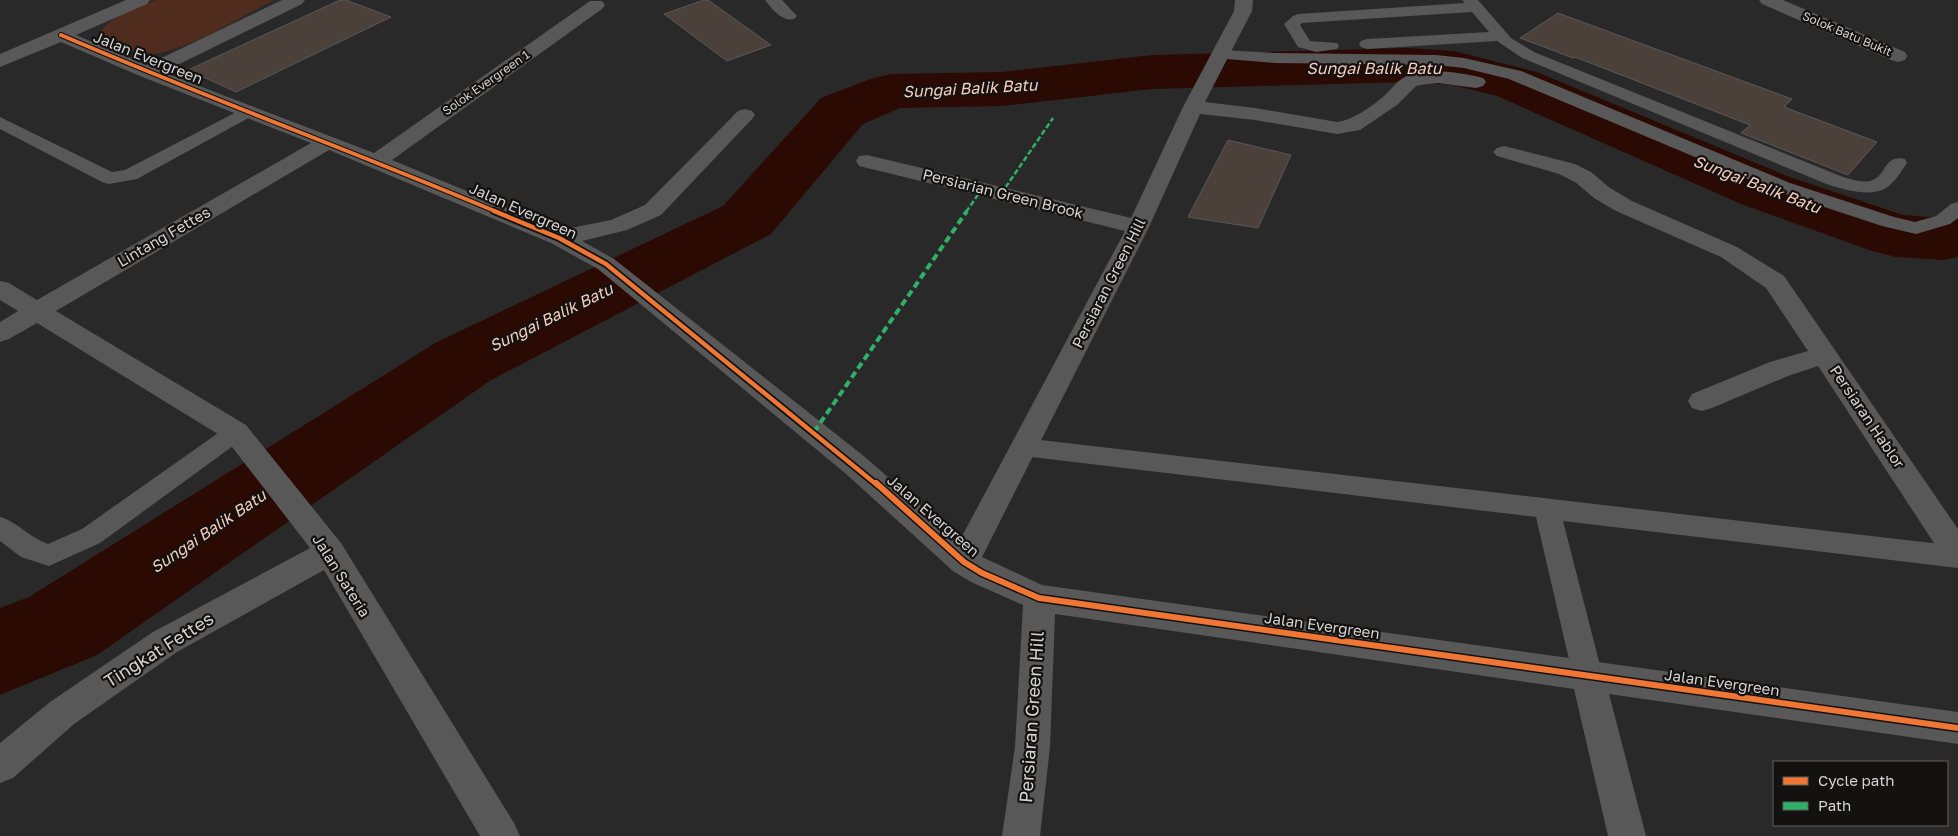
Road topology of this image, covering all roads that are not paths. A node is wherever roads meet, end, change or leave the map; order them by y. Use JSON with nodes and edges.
{"nodes":[{"id":1,"x":141,"y":0,"type":"edge"},
{"id":2,"x":296,"y":0,"type":"edge"},
{"id":3,"x":773,"y":0,"type":"edge"},
{"id":4,"x":1244,"y":0,"type":"edge"},
{"id":5,"x":1768,"y":0,"type":"edge"},
{"id":6,"x":1473,"y":3,"type":"edge"},
{"id":7,"x":596,"y":6,"type":"dead end"},
{"id":8,"x":789,"y":16,"type":"dead end"},
{"id":9,"x":61,"y":36,"type":"junction"},
{"id":10,"x":1502,"y":36,"type":"junction"},
{"id":11,"x":1898,"y":56,"type":"dead end"},
{"id":12,"x":1219,"y":60,"type":"junction"},
{"id":13,"x":0,"y":61,"type":"edge"},
{"id":14,"x":147,"y":72,"type":"junction"},
{"id":15,"x":1476,"y":82,"type":"dead end"},
{"id":16,"x":1197,"y":100,"type":"junction"},
{"id":17,"x":248,"y":111,"type":"junction"},
{"id":18,"x":745,"y":115,"type":"dead end"},
{"id":19,"x":0,"y":122,"type":"edge"},
{"id":20,"x":328,"y":142,"type":"junction"},
{"id":21,"x":1504,"y":152,"type":"dead end"},
{"id":22,"x":376,"y":161,"type":"junction"},
{"id":23,"x":867,"y":161,"type":"dead end"},
{"id":24,"x":1898,"y":163,"type":"dead end"},
{"id":25,"x":1958,"y":208,"type":"edge"},
{"id":26,"x":1138,"y":227,"type":"junction"},
{"id":27,"x":559,"y":238,"type":"junction"},
{"id":28,"x":0,"y":289,"type":"edge"},
{"id":29,"x":37,"y":311,"type":"junction"},
{"id":30,"x":0,"y":333,"type":"edge"},
{"id":31,"x":1826,"y":355,"type":"junction"},
{"id":32,"x":1702,"y":401,"type":"dead end"},
{"id":33,"x":236,"y":432,"type":"junction"},
{"id":34,"x":1023,"y":447,"type":"junction"},
{"id":35,"x":1547,"y":508,"type":"junction"},
{"id":36,"x":0,"y":527,"type":"edge"},
{"id":37,"x":330,"y":552,"type":"junction"},
{"id":38,"x":1958,"y":555,"type":"edge"},
{"id":39,"x":964,"y":562,"type":"junction"},
{"id":40,"x":1039,"y":598,"type":"junction"},
{"id":41,"x":1588,"y":677,"type":"junction"},
{"id":42,"x":1958,"y":728,"type":"edge"},
{"id":43,"x":0,"y":766,"type":"edge"},
{"id":44,"x":501,"y":836,"type":"edge"},
{"id":45,"x":1021,"y":836,"type":"edge"},
{"id":46,"x":1627,"y":836,"type":"edge"}],
"edges":[{"from":1,"to":9,"type":"street"},
{"from":2,"to":14,"type":"street"},
{"from":3,"to":8,"type":"lane"},
{"from":4,"to":12,"type":"street","name":"Persiaran Green Hill"},
{"from":5,"to":11,"type":"street","name":"Solok Batu Bukit"},
{"from":6,"to":10,"type":"lane"},
{"from":6,"to":10,"type":"lane"},
{"from":7,"to":22,"type":"street","name":"Solok Evergreen 1"},
{"from":9,"to":13,"type":"street"},
{"from":9,"to":14,"type":"street","name":"Jalan Evergreen"},
{"from":10,"to":24,"type":"lane"},
{"from":12,"to":16,"type":"street","name":"Persiaran Green Hill"},
{"from":12,"to":25,"type":"lane"},
{"from":14,"to":17,"type":"street","name":"Jalan Evergreen"},
{"from":15,"to":16,"type":"street"},
{"from":16,"to":26,"type":"street","name":"Persiaran Green Hill"},
{"from":17,"to":19,"type":"lane"},
{"from":17,"to":20,"type":"street","name":"Jalan Evergreen"},
{"from":18,"to":27,"type":"street"},
{"from":20,"to":22,"type":"street","name":"Jalan Evergreen"},
{"from":20,"to":29,"type":"street","name":"Lintang Fettes"},
{"from":21,"to":31,"type":"street","name":"Persiaran Hablor"},
{"from":22,"to":27,"type":"street","name":"Jalan Evergreen"},
{"from":23,"to":26,"type":"street","name":"Persiarian Green Brook"},
{"from":26,"to":34,"type":"street","name":"Persiaran Green Hill"},
{"from":27,"to":39,"type":"street","name":"Jalan Evergreen"},
{"from":28,"to":29,"type":"street","name":"Jalan Sateria"},
{"from":29,"to":30,"type":"street","name":"Lintang Fettes"},
{"from":29,"to":33,"type":"street","name":"Jalan Sateria"},
{"from":31,"to":32,"type":"street"},
{"from":31,"to":38,"type":"street","name":"Persiaran Hablor"},
{"from":33,"to":36,"type":"lane"},
{"from":33,"to":37,"type":"street","name":"Jalan Sateria"},
{"from":34,"to":35,"type":"lane"},
{"from":34,"to":39,"type":"street","name":"Persiaran Green Hill"},
{"from":35,"to":38,"type":"lane"},
{"from":35,"to":41,"type":"lane"},
{"from":37,"to":43,"type":"street","name":"Tingkat Fettes"},
{"from":37,"to":44,"type":"street","name":"Jalan Sateria"},
{"from":39,"to":40,"type":"street","name":"Jalan Evergreen"},
{"from":40,"to":41,"type":"street","name":"Jalan Evergreen"},
{"from":40,"to":45,"type":"street","name":"Persiaran Green Hill"},
{"from":41,"to":42,"type":"street","name":"Jalan Evergreen"},
{"from":41,"to":46,"type":"street"}]}
